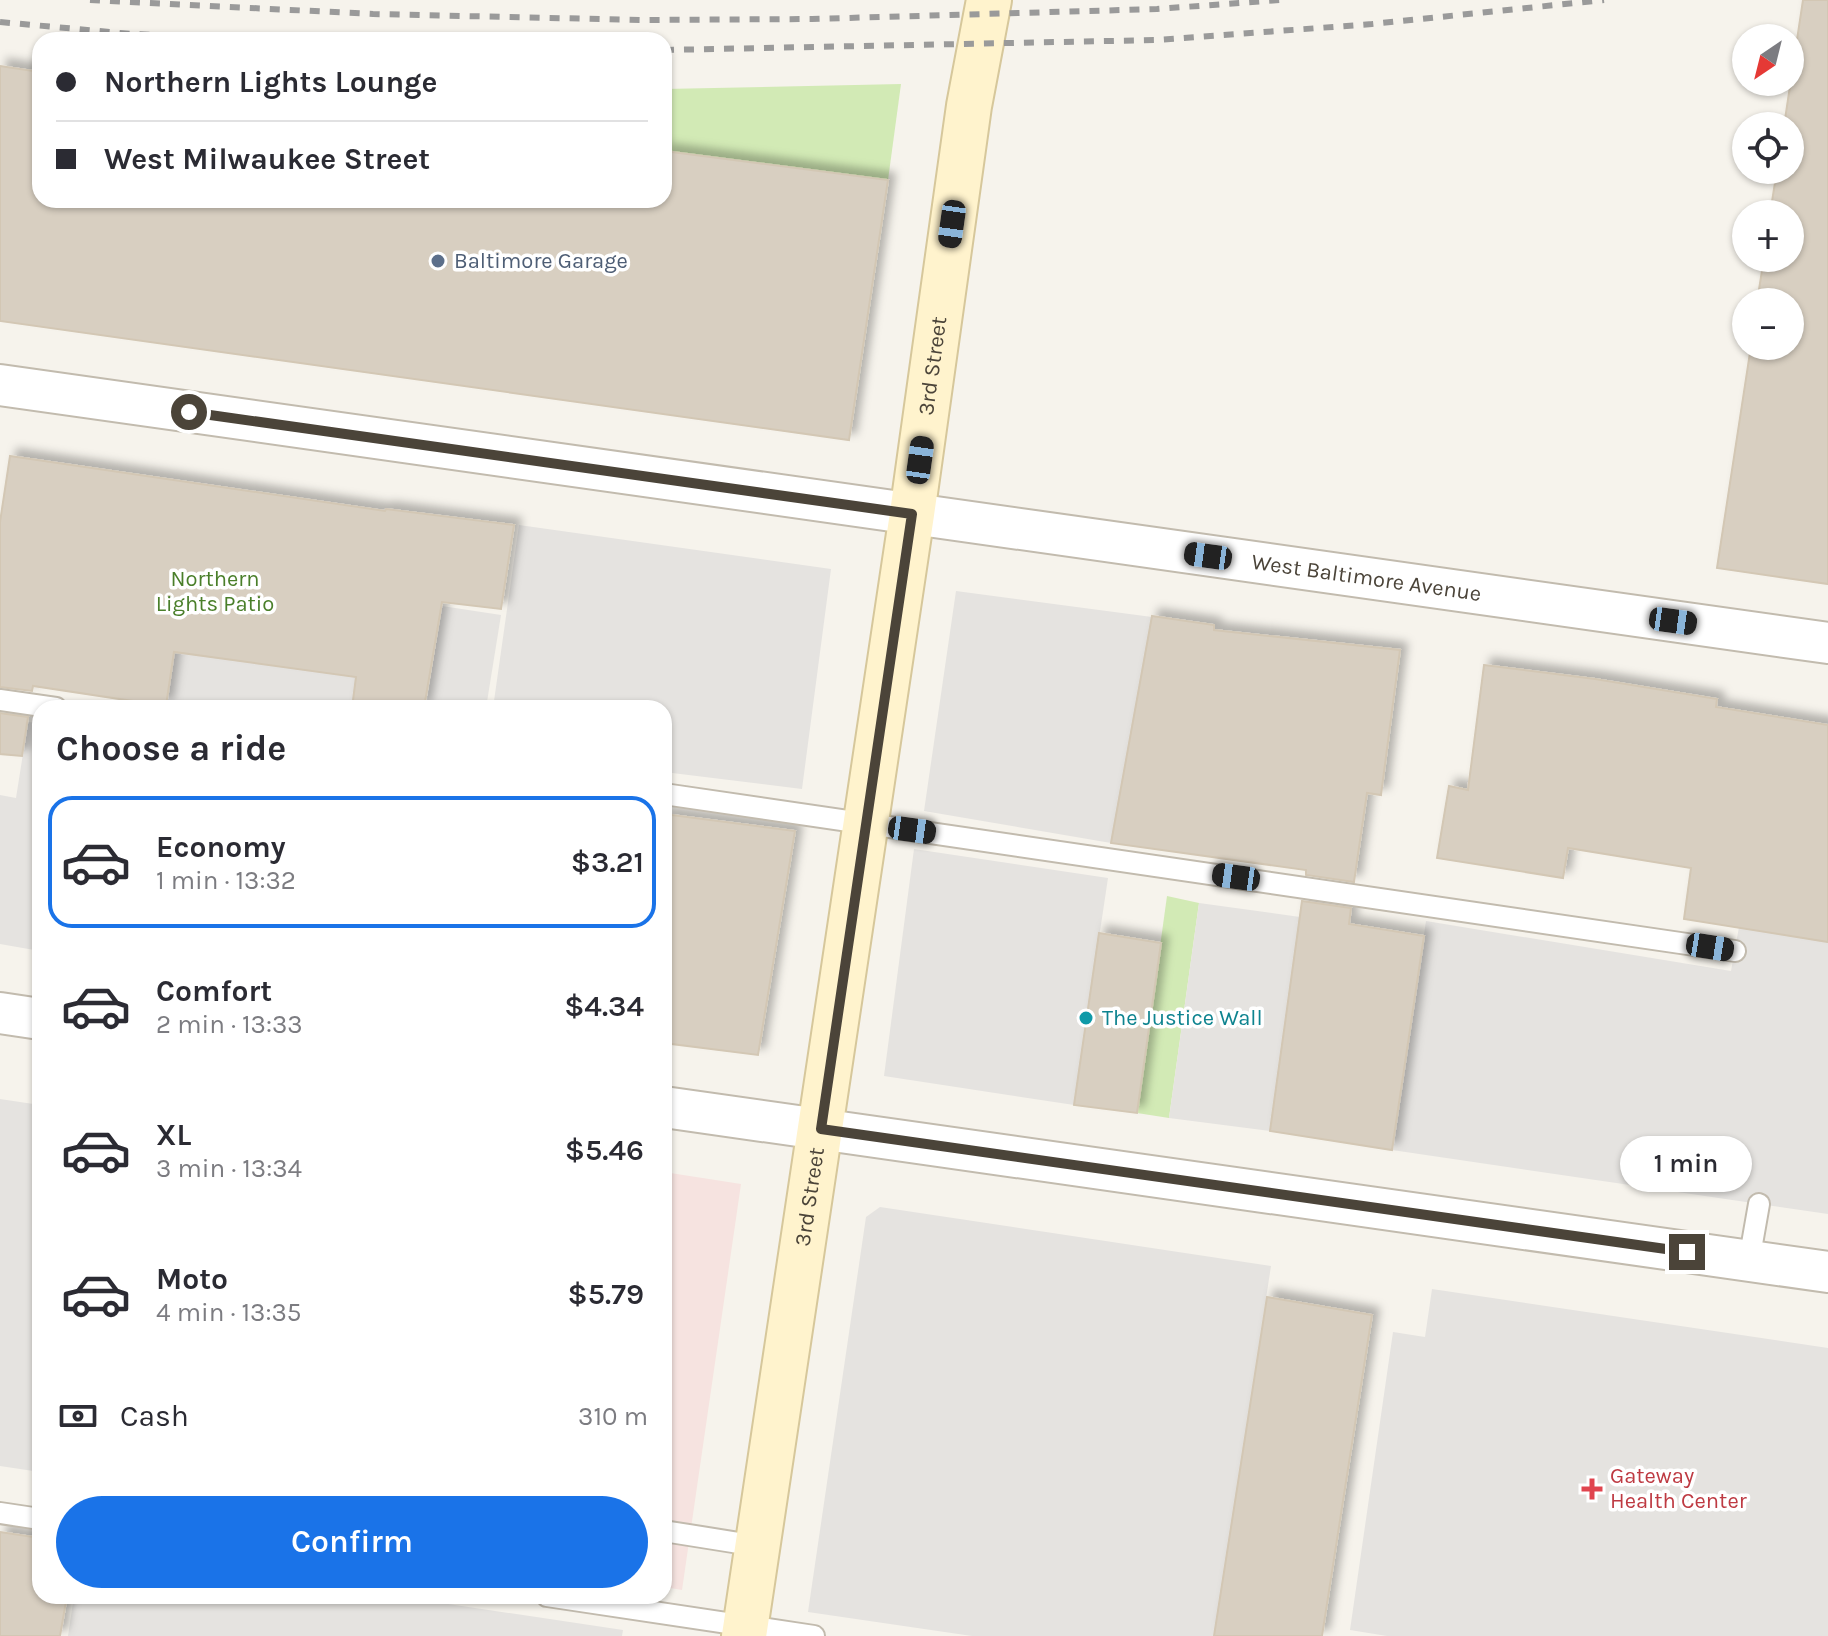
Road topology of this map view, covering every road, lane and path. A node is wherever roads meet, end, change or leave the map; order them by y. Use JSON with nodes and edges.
{"nodes":[{"id":1,"x":989,"y":0,"type":"edge"},
{"id":2,"x":0,"y":385,"type":"edge"},
{"id":3,"x":912,"y":514,"type":"junction"},
{"id":4,"x":1828,"y":643,"type":"edge"},
{"id":5,"x":0,"y":700,"type":"edge"},
{"id":6,"x":32,"y":705,"type":"edge"},
{"id":7,"x":672,"y":795,"type":"edge"},
{"id":8,"x":866,"y":823,"type":"junction"},
{"id":9,"x":1735,"y":951,"type":"dead end"},
{"id":10,"x":0,"y":1013,"type":"edge"},
{"id":11,"x":32,"y":1018,"type":"edge"},
{"id":12,"x":672,"y":1108,"type":"edge"},
{"id":13,"x":821,"y":1129,"type":"junction"},
{"id":14,"x":1759,"y":1204,"type":"dead end"},
{"id":15,"x":1749,"y":1261,"type":"junction"},
{"id":16,"x":1828,"y":1272,"type":"edge"},
{"id":17,"x":0,"y":1513,"type":"edge"},
{"id":18,"x":32,"y":1518,"type":"edge"},
{"id":19,"x":672,"y":1532,"type":"edge"},
{"id":20,"x":758,"y":1546,"type":"junction"},
{"id":21,"x":592,"y":1604,"type":"edge"},
{"id":22,"x":745,"y":1631,"type":"edge"},
{"id":23,"x":814,"y":1636,"type":"edge"}],
"edges":[{"from":1,"to":3,"type":"street","name":"3rd Street"},
{"from":2,"to":3,"type":"street","name":"West Baltimore Avenue"},
{"from":3,"to":4,"type":"street","name":"West Baltimore Avenue"},
{"from":3,"to":8,"type":"street","name":"3rd Street"},
{"from":5,"to":6,"type":"lane"},
{"from":7,"to":8,"type":"lane"},
{"from":8,"to":9,"type":"lane"},
{"from":8,"to":13,"type":"street","name":"3rd Street"},
{"from":10,"to":11,"type":"street"},
{"from":12,"to":13,"type":"street"},
{"from":13,"to":15,"type":"street"},
{"from":13,"to":20,"type":"street","name":"3rd Street"},
{"from":14,"to":15,"type":"lane"},
{"from":15,"to":16,"type":"street"},
{"from":17,"to":18,"type":"lane"},
{"from":19,"to":20,"type":"lane"},
{"from":20,"to":22,"type":"street","name":"3rd Street"},
{"from":21,"to":22,"type":"lane"},
{"from":22,"to":23,"type":"lane"}]}
